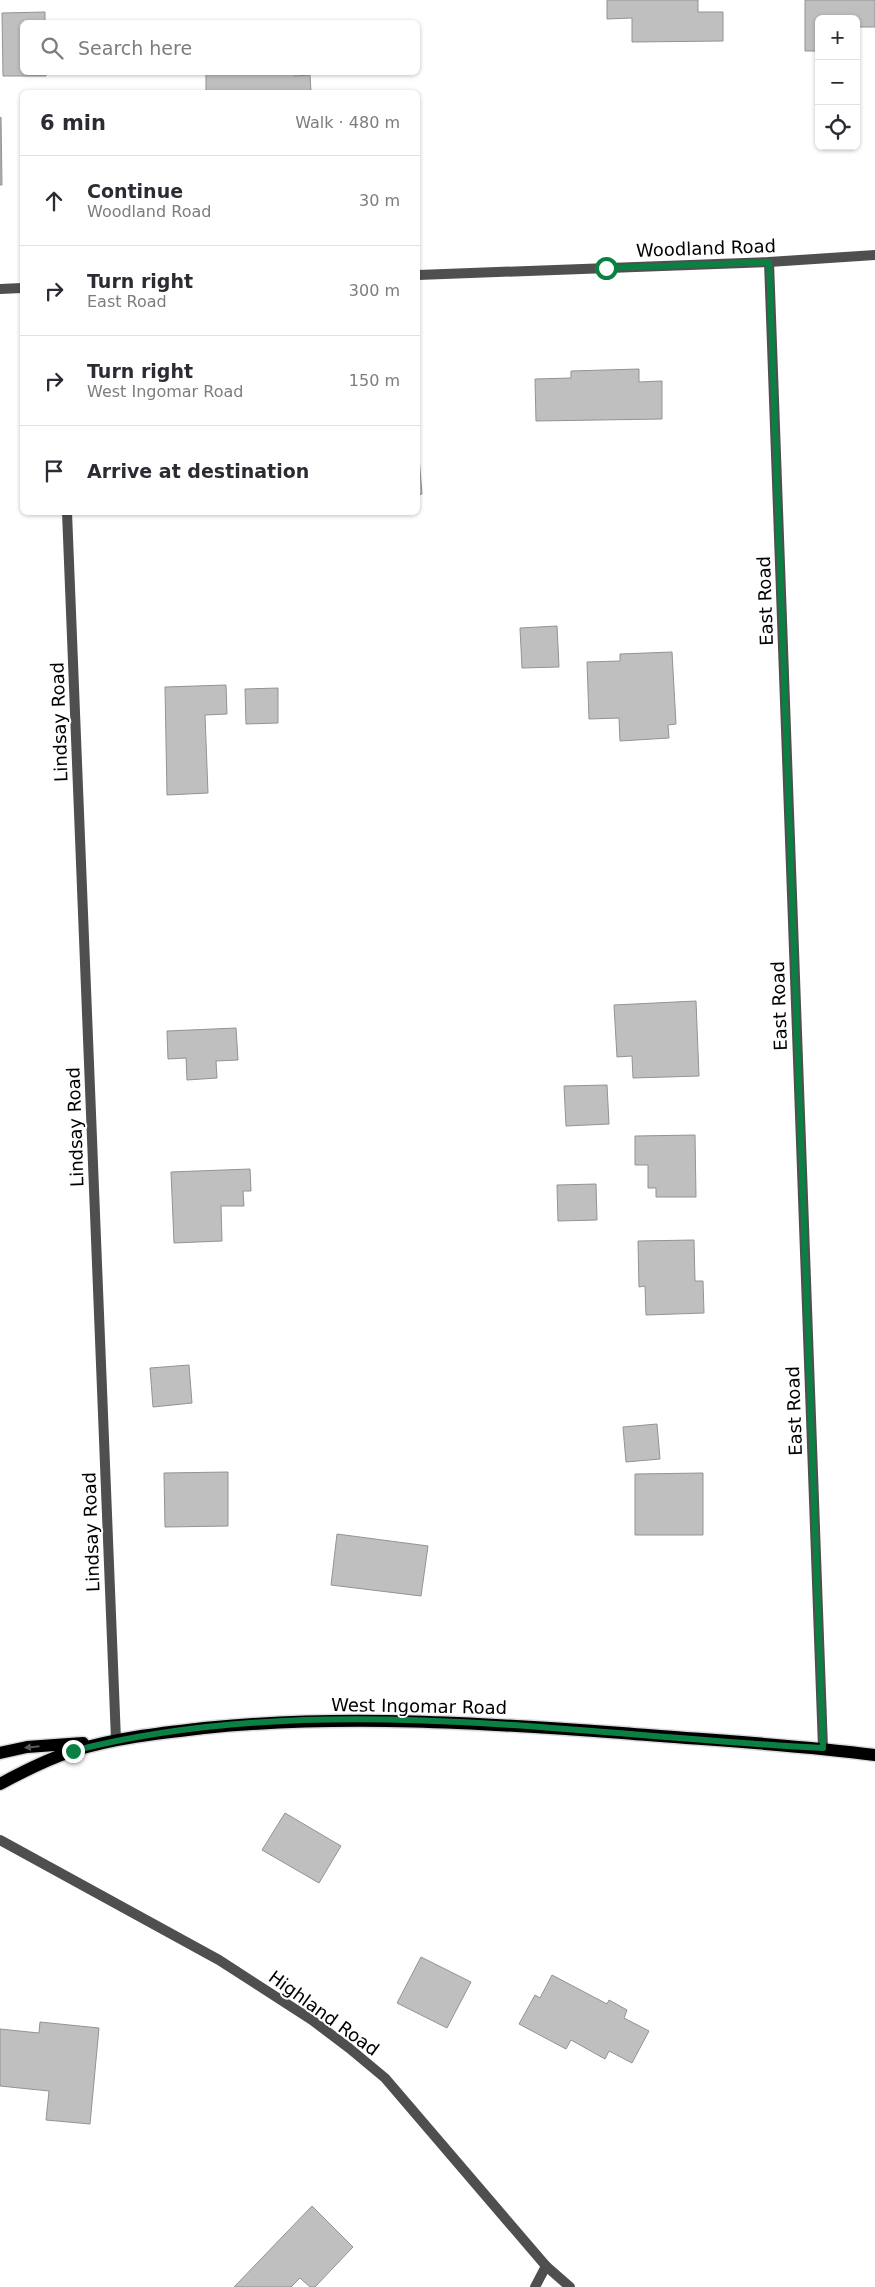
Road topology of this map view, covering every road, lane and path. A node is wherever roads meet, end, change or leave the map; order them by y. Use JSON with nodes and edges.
{"nodes":[{"id":1,"x":875,"y":255,"type":"edge"},
{"id":2,"x":769,"y":262,"type":"junction"},
{"id":3,"x":420,"y":275,"type":"edge"},
{"id":4,"x":20,"y":288,"type":"edge"},
{"id":5,"x":0,"y":289,"type":"edge"},
{"id":6,"x":67,"y":515,"type":"edge"},
{"id":7,"x":116,"y":1740,"type":"junction"},
{"id":8,"x":823,"y":1748,"type":"junction"},
{"id":9,"x":0,"y":1753,"type":"edge"},
{"id":10,"x":875,"y":1755,"type":"edge"},
{"id":11,"x":0,"y":1784,"type":"edge"},
{"id":12,"x":0,"y":1840,"type":"edge"},
{"id":13,"x":546,"y":2266,"type":"junction"},
{"id":14,"x":535,"y":2287,"type":"edge"},
{"id":15,"x":570,"y":2287,"type":"edge"}],
"edges":[{"from":1,"to":2,"type":"street","name":"Woodland Road"},
{"from":2,"to":3,"type":"street","name":"Woodland Road"},
{"from":2,"to":8,"type":"street","name":"East Road"},
{"from":4,"to":5,"type":"street"},
{"from":6,"to":7,"type":"street","name":"Lindsay Road"},
{"from":7,"to":8,"type":"main road","name":"West Ingomar Road"},
{"from":7,"to":9,"type":"main road","one_way":true},
{"from":7,"to":11,"type":"main road","name":"West Ingomar Road"},
{"from":8,"to":10,"type":"main road","name":"West Ingomar Road"},
{"from":12,"to":13,"type":"street","name":"Highland Road"},
{"from":13,"to":14,"type":"street"},
{"from":13,"to":15,"type":"street","name":"Highland Road"}]}
